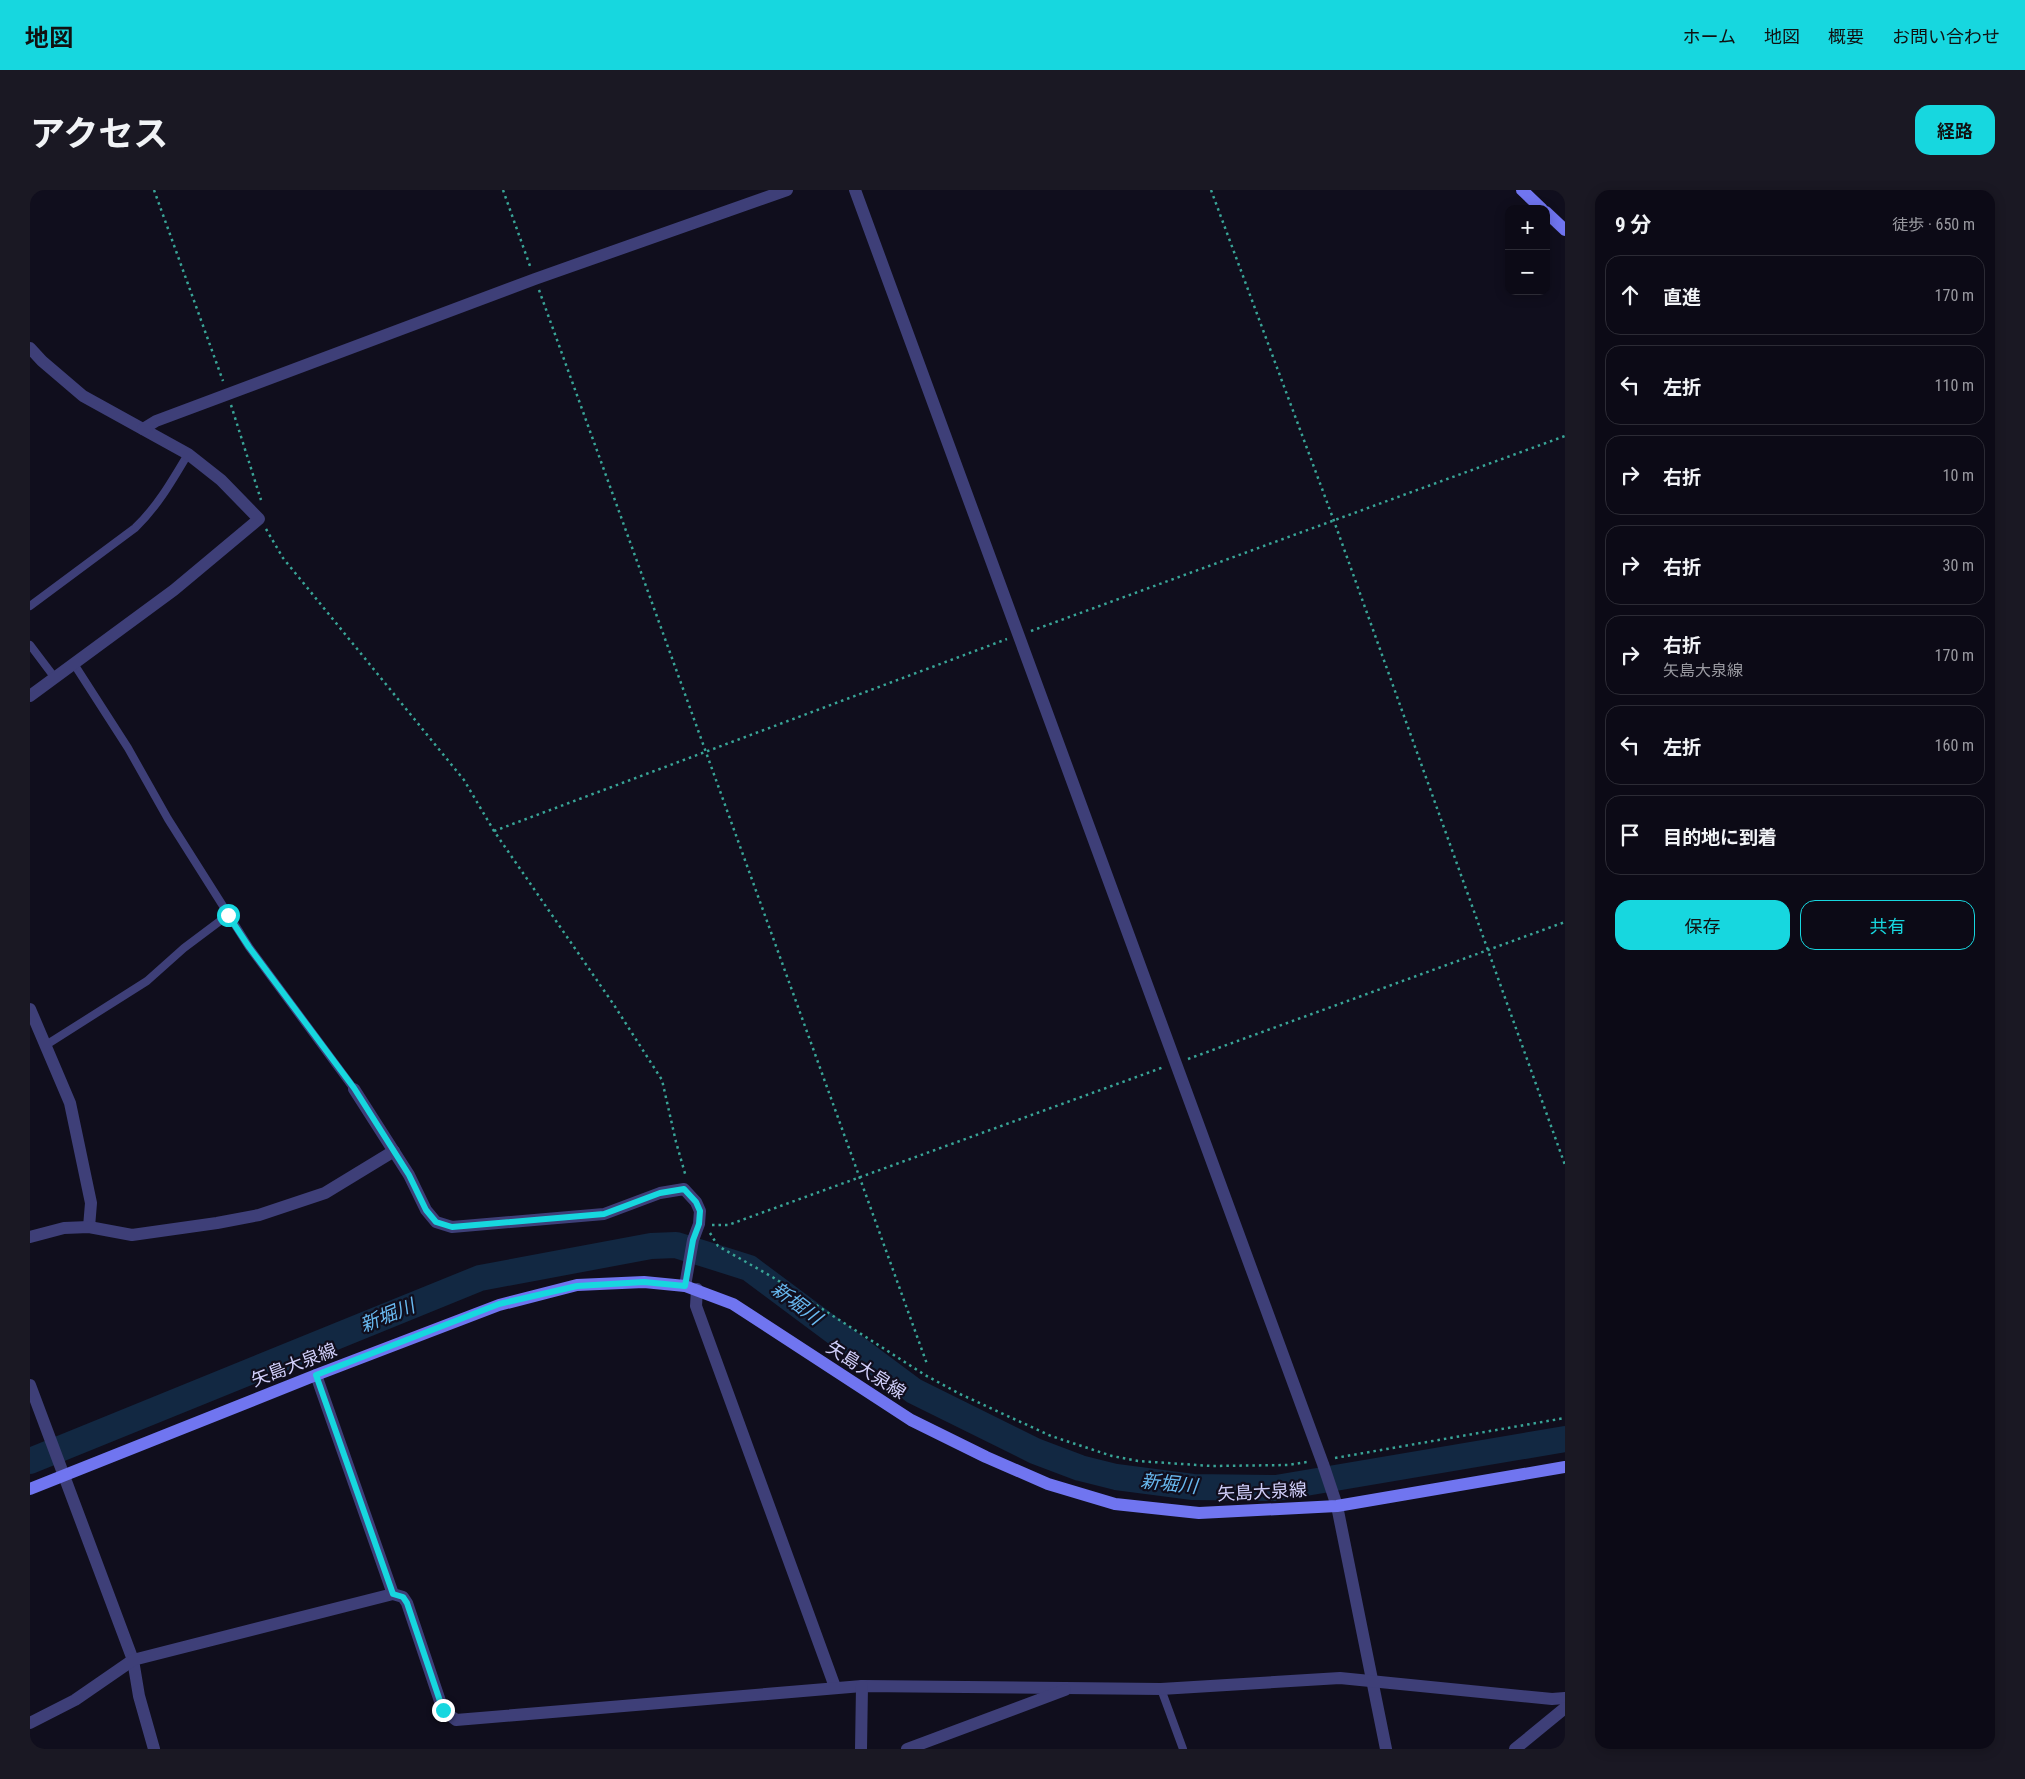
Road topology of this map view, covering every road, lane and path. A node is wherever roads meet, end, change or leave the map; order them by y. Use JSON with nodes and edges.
{"nodes":[{"id":1,"x":154,"y":190,"type":"edge"},
{"id":2,"x":503,"y":190,"type":"edge"},
{"id":3,"x":787,"y":190,"type":"edge"},
{"id":4,"x":855,"y":190,"type":"edge"},
{"id":5,"x":1211,"y":190,"type":"edge"},
{"id":6,"x":1522,"y":190,"type":"edge"},
{"id":7,"x":1538,"y":205,"type":"edge"},
{"id":8,"x":1550,"y":216,"type":"edge"},
{"id":9,"x":1565,"y":230,"type":"edge"},
{"id":10,"x":535,"y":279,"type":"junction"},
{"id":11,"x":30,"y":348,"type":"edge"},
{"id":12,"x":228,"y":394,"type":"junction"},
{"id":13,"x":142,"y":429,"type":"junction"},
{"id":14,"x":188,"y":454,"type":"junction"},
{"id":15,"x":262,"y":502,"type":"dead end"},
{"id":16,"x":259,"y":519,"type":"junction"},
{"id":17,"x":270,"y":529,"type":"dead end"},
{"id":18,"x":273,"y":538,"type":"junction"},
{"id":19,"x":30,"y":606,"type":"edge"},
{"id":20,"x":30,"y":645,"type":"edge"},
{"id":21,"x":74,"y":664,"type":"junction"},
{"id":22,"x":55,"y":678,"type":"junction"},
{"id":23,"x":30,"y":696,"type":"edge"},
{"id":24,"x":228,"y":915,"type":"junction"},
{"id":25,"x":1565,"y":922,"type":"edge"},
{"id":26,"x":1488,"y":950,"type":"junction"},
{"id":27,"x":30,"y":1010,"type":"edge"},
{"id":28,"x":46,"y":1044,"type":"junction"},
{"id":29,"x":1175,"y":1064,"type":"junction"},
{"id":30,"x":354,"y":1088,"type":"joint"},
{"id":31,"x":394,"y":1151,"type":"junction"},
{"id":32,"x":1565,"y":1165,"type":"edge"},
{"id":33,"x":859,"y":1178,"type":"junction"},
{"id":34,"x":684,"y":1189,"type":"junction"},
{"id":35,"x":702,"y":1224,"type":"junction"},
{"id":36,"x":89,"y":1227,"type":"junction"},
{"id":37,"x":30,"y":1236,"type":"edge"},
{"id":38,"x":690,"y":1284,"type":"junction"},
{"id":39,"x":927,"y":1364,"type":"dead end"},
{"id":40,"x":316,"y":1375,"type":"junction"},
{"id":41,"x":30,"y":1386,"type":"edge"},
{"id":42,"x":1565,"y":1418,"type":"edge"},
{"id":43,"x":1322,"y":1462,"type":"junction"},
{"id":44,"x":1565,"y":1467,"type":"edge"},
{"id":45,"x":61,"y":1471,"type":"junction"},
{"id":46,"x":30,"y":1489,"type":"edge"},
{"id":47,"x":1335,"y":1501,"type":"junction"},
{"id":48,"x":393,"y":1594,"type":"junction"},
{"id":49,"x":133,"y":1660,"type":"junction"},
{"id":50,"x":1371,"y":1681,"type":"junction"},
{"id":51,"x":862,"y":1686,"type":"junction"},
{"id":52,"x":1072,"y":1687,"type":"junction"},
{"id":53,"x":835,"y":1688,"type":"junction"},
{"id":54,"x":1161,"y":1688,"type":"junction"},
{"id":55,"x":1565,"y":1698,"type":"edge"},
{"id":56,"x":1565,"y":1708,"type":"edge"},
{"id":57,"x":30,"y":1723,"type":"edge"},
{"id":58,"x":154,"y":1749,"type":"edge"},
{"id":59,"x":861,"y":1749,"type":"edge"},
{"id":60,"x":907,"y":1749,"type":"edge"},
{"id":61,"x":1183,"y":1749,"type":"edge"},
{"id":62,"x":1386,"y":1749,"type":"edge"},
{"id":63,"x":1515,"y":1749,"type":"edge"}],
"edges":[{"from":1,"to":12,"type":"path"},
{"from":2,"to":10,"type":"path"},
{"from":3,"to":10,"type":"street"},
{"from":4,"to":29,"type":"street"},
{"from":5,"to":26,"type":"path"},
{"from":6,"to":7,"type":"main road"},
{"from":8,"to":9,"type":"main road"},
{"from":10,"to":12,"type":"street"},
{"from":10,"to":33,"type":"path"},
{"from":11,"to":13,"type":"street"},
{"from":12,"to":13,"type":"street"},
{"from":12,"to":15,"type":"path"},
{"from":13,"to":14,"type":"street"},
{"from":14,"to":16,"type":"street"},
{"from":14,"to":19,"type":"lane"},
{"from":16,"to":18,"type":"path"},
{"from":16,"to":21,"type":"street"},
{"from":17,"to":18,"type":"path"},
{"from":18,"to":34,"type":"path"},
{"from":20,"to":22,"type":"lane"},
{"from":21,"to":22,"type":"street"},
{"from":21,"to":24,"type":"lane"},
{"from":22,"to":23,"type":"street"},
{"from":24,"to":28,"type":"lane"},
{"from":24,"to":30,"type":"lane"},
{"from":25,"to":26,"type":"path"},
{"from":26,"to":29,"type":"path"},
{"from":26,"to":32,"type":"path"},
{"from":27,"to":28,"type":"street"},
{"from":28,"to":36,"type":"street"},
{"from":29,"to":33,"type":"path"},
{"from":29,"to":43,"type":"street"},
{"from":30,"to":31,"type":"street"},
{"from":31,"to":34,"type":"street"},
{"from":31,"to":36,"type":"street"},
{"from":33,"to":35,"type":"path"},
{"from":33,"to":39,"type":"path"},
{"from":34,"to":35,"type":"street"},
{"from":35,"to":38,"type":"street"},
{"from":35,"to":43,"type":"path"},
{"from":36,"to":37,"type":"street"},
{"from":38,"to":40,"type":"main road","name":"矢島大泉線"},
{"from":38,"to":47,"type":"main road","name":"矢島大泉線"},
{"from":38,"to":53,"type":"street"},
{"from":40,"to":45,"type":"main road","name":"矢島大泉線"},
{"from":40,"to":48,"type":"street"},
{"from":41,"to":45,"type":"street"},
{"from":42,"to":43,"type":"path"},
{"from":43,"to":47,"type":"street"},
{"from":44,"to":47,"type":"main road","name":"矢島大泉線"},
{"from":45,"to":46,"type":"main road","name":"矢島大泉線"},
{"from":45,"to":49,"type":"street"},
{"from":47,"to":50,"type":"street"},
{"from":48,"to":49,"type":"street"},
{"from":48,"to":53,"type":"street"},
{"from":49,"to":57,"type":"street"},
{"from":49,"to":58,"type":"street"},
{"from":50,"to":54,"type":"street"},
{"from":50,"to":55,"type":"street"},
{"from":50,"to":62,"type":"street"},
{"from":51,"to":52,"type":"street"},
{"from":51,"to":53,"type":"street"},
{"from":51,"to":59,"type":"street"},
{"from":52,"to":54,"type":"street"},
{"from":52,"to":60,"type":"street"},
{"from":54,"to":61,"type":"lane"},
{"from":56,"to":63,"type":"street"}]}
